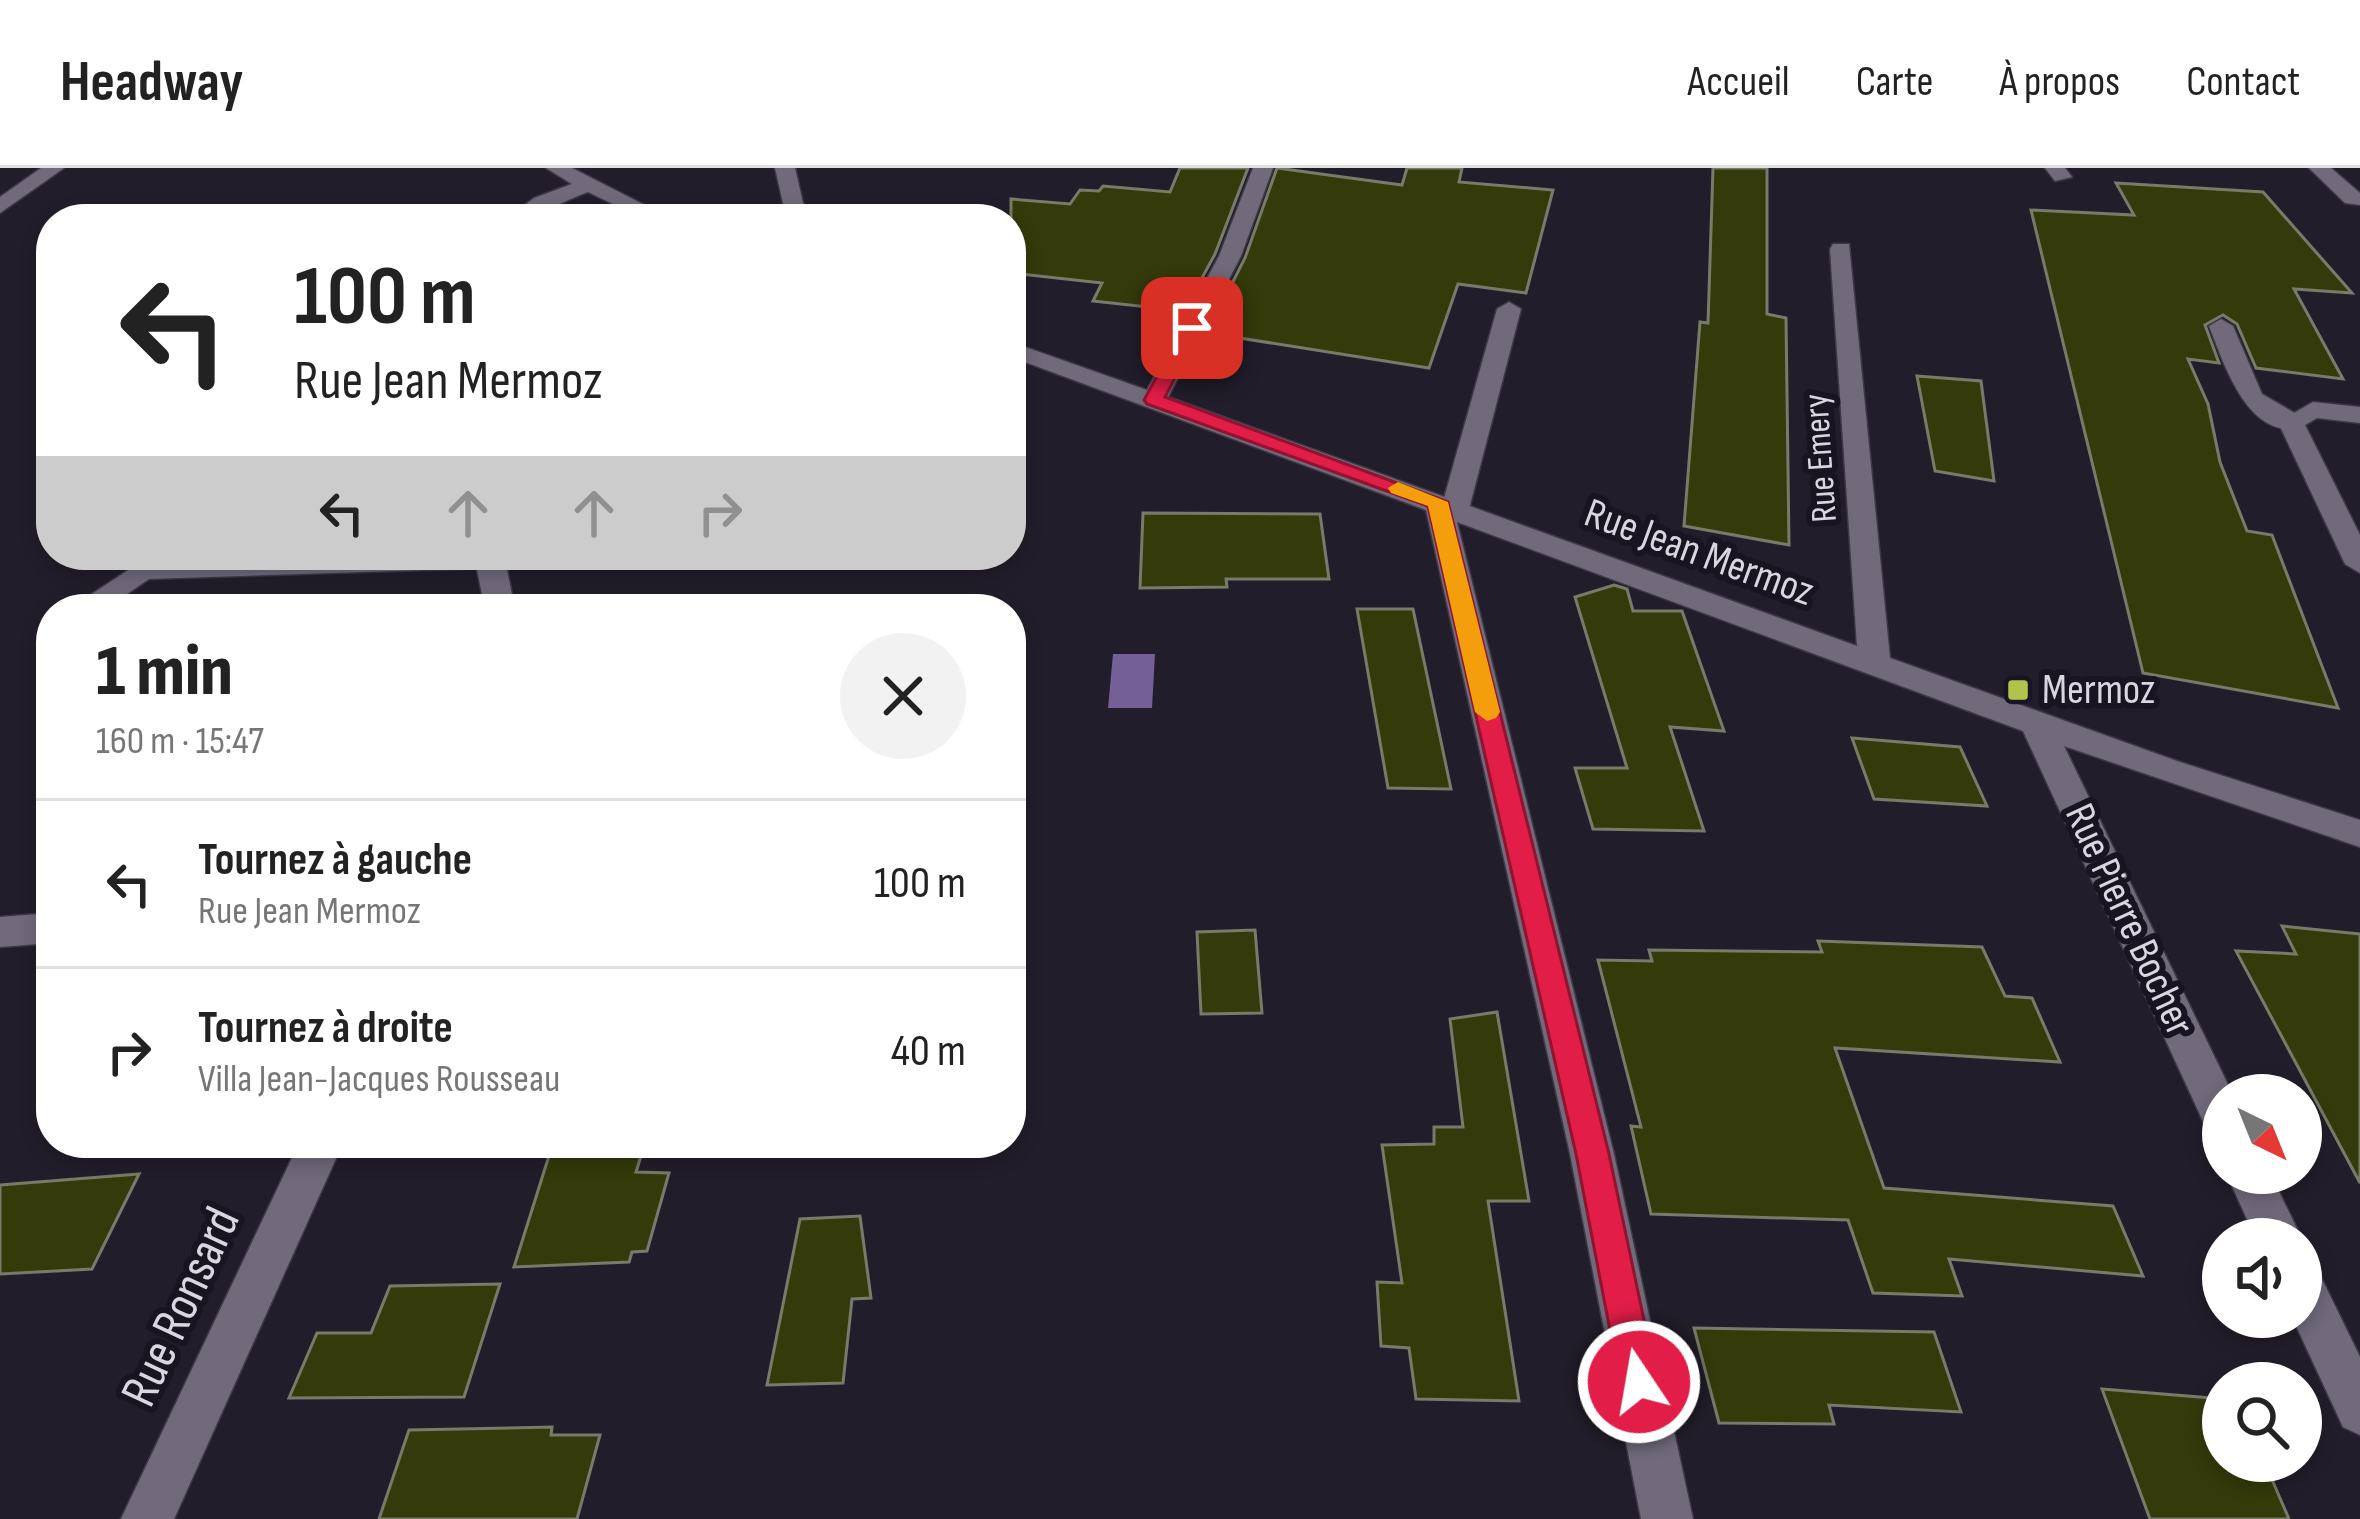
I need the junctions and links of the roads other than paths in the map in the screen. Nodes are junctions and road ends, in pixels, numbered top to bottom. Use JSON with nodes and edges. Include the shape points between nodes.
{"nodes":[{"id":1,"x":54,"y":168,"type":"edge"},
{"id":2,"x":556,"y":168,"type":"edge"},
{"id":3,"x":785,"y":168,"type":"edge"},
{"id":4,"x":1263,"y":168,"type":"edge"},
{"id":5,"x":2320,"y":168,"type":"edge"},
{"id":6,"x":590,"y":184,"type":"junction"},
{"id":7,"x":2360,"y":199,"type":"edge"},
{"id":8,"x":539,"y":204,"type":"edge"},
{"id":9,"x":631,"y":204,"type":"edge"},
{"id":10,"x":790,"y":204,"type":"edge"},
{"id":11,"x":0,"y":207,"type":"edge"},
{"id":12,"x":1841,"y":249,"type":"dead end"},
{"id":13,"x":1509,"y":309,"type":"dead end"},
{"id":14,"x":2221,"y":326,"type":"dead end"},
{"id":15,"x":1026,"y":354,"type":"edge"},
{"id":16,"x":1154,"y":400,"type":"junction"},
{"id":17,"x":2360,"y":415,"type":"edge"},
{"id":18,"x":2290,"y":422,"type":"junction"},
{"id":19,"x":1446,"y":506,"type":"junction"},
{"id":20,"x":2360,"y":564,"type":"edge"},
{"id":21,"x":142,"y":570,"type":"edge"},
{"id":22,"x":106,"y":594,"type":"edge"},
{"id":23,"x":1874,"y":661,"type":"junction"},
{"id":24,"x":2035,"y":721,"type":"junction"},
{"id":25,"x":2360,"y":834,"type":"edge"},
{"id":26,"x":36,"y":929,"type":"edge"},
{"id":27,"x":0,"y":932,"type":"edge"},
{"id":28,"x":2202,"y":1075,"type":"edge"},
{"id":29,"x":314,"y":1158,"type":"edge"},
{"id":30,"x":2322,"y":1330,"type":"edge"},
{"id":31,"x":2360,"y":1411,"type":"edge"},
{"id":32,"x":147,"y":1519,"type":"edge"},
{"id":33,"x":1667,"y":1519,"type":"edge"}],
"edges":[{"from":1,"to":11,"type":"street"},
{"from":2,"to":6,"type":"street"},
{"from":3,"to":10,"type":"street"},
{"from":4,"to":16,"type":"street","via":[[1231,256]]},
{"from":5,"to":7,"type":"street"},
{"from":6,"to":8,"type":"street"},
{"from":6,"to":9,"type":"street"},
{"from":12,"to":23,"type":"street","name":"Rue Emery"},
{"from":13,"to":19,"type":"street"},
{"from":14,"to":18,"type":"street","via":[[2251,398]]},
{"from":15,"to":16,"type":"street","name":"Rue Jean Mermoz"},
{"from":16,"to":19,"type":"street","name":"Rue Jean Mermoz"},
{"from":17,"to":18,"type":"street","via":[[2313,410]]},
{"from":18,"to":20,"type":"street"},
{"from":19,"to":23,"type":"street","name":"Rue Jean Mermoz"},
{"from":19,"to":33,"type":"street"},
{"from":21,"to":22,"type":"street"},
{"from":23,"to":24,"type":"street","name":"Rue Jean Mermoz"},
{"from":24,"to":25,"type":"street","name":"Rue Jean Mermoz"},
{"from":24,"to":28,"type":"street","name":"Rue Pierre Bocher"},
{"from":26,"to":27,"type":"street"},
{"from":29,"to":32,"type":"street","name":"Rue Ronsard"},
{"from":30,"to":31,"type":"street"}]}
